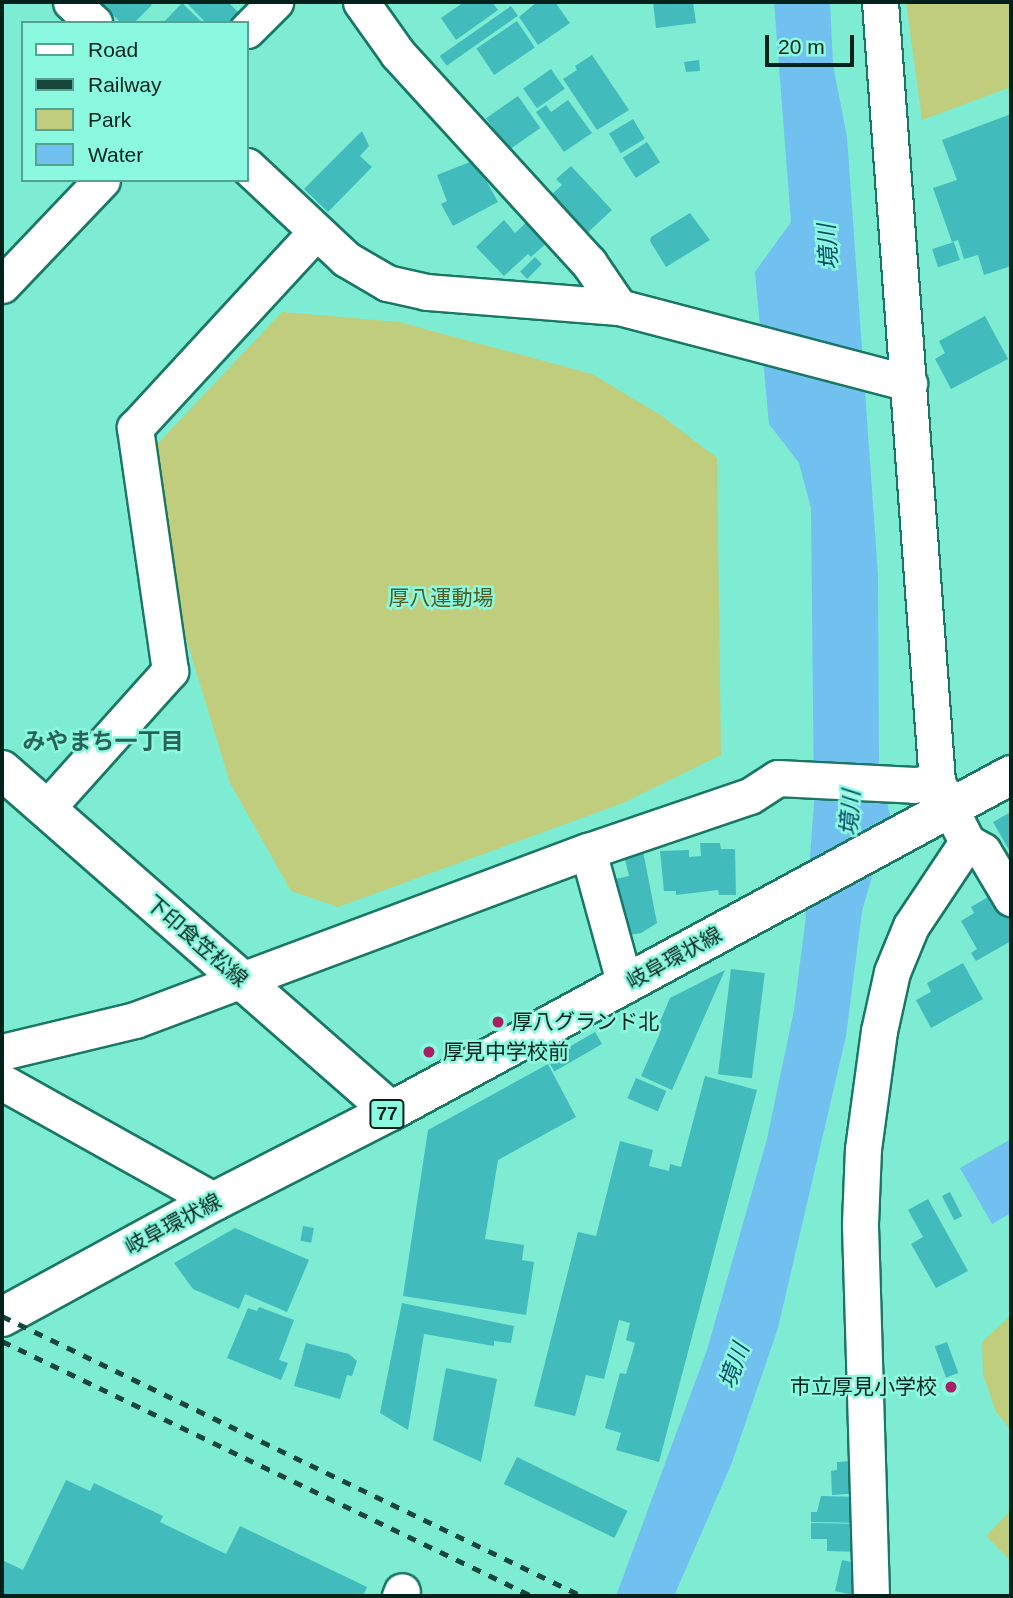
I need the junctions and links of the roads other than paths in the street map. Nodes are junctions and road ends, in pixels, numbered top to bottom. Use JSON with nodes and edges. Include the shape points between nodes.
{"nodes":[{"id":1,"x":71,"y":2,"type":"edge"},
{"id":2,"x":275,"y":2,"type":"edge"},
{"id":3,"x":361,"y":2,"type":"edge"},
{"id":4,"x":880,"y":2,"type":"edge"},
{"id":5,"x":92,"y":21,"type":"edge"},
{"id":6,"x":248,"y":29,"type":"edge"},
{"id":7,"x":248,"y":167,"type":"edge"},
{"id":8,"x":100,"y":182,"type":"edge"},
{"id":9,"x":316,"y":232,"type":"junction"},
{"id":10,"x":2,"y":285,"type":"edge"},
{"id":11,"x":618,"y":307,"type":"junction"},
{"id":12,"x":896,"y":380,"type":"junction"},
{"id":13,"x":2,"y":770,"type":"edge"},
{"id":14,"x":1011,"y":775,"type":"edge"},
{"id":15,"x":933,"y":799,"type":"junction"},
{"id":16,"x":47,"y":809,"type":"junction"},
{"id":17,"x":967,"y":842,"type":"junction"},
{"id":18,"x":588,"y":851,"type":"junction"},
{"id":19,"x":1011,"y":898,"type":"edge"},
{"id":20,"x":241,"y":979,"type":"junction"},
{"id":21,"x":625,"y":985,"type":"junction"},
{"id":22,"x":2,"y":1052,"type":"edge"},
{"id":23,"x":2,"y":1082,"type":"edge"},
{"id":24,"x":391,"y":1111,"type":"junction"},
{"id":25,"x":215,"y":1201,"type":"junction"},
{"id":26,"x":2,"y":1317,"type":"edge"},
{"id":27,"x":871,"y":1596,"type":"edge"}],
"edges":[{"from":1,"to":5,"type":"street"},
{"from":2,"to":6,"type":"street"},
{"from":3,"to":11,"type":"street","via":[[398,54],[589,263]]},
{"from":4,"to":12,"type":"street"},
{"from":7,"to":9,"type":"street"},
{"from":8,"to":10,"type":"street"},
{"from":9,"to":11,"type":"street","via":[[346,259],[387,283],[427,292]]},
{"from":9,"to":16,"type":"street","via":[[135,428],[170,671]]},
{"from":11,"to":12,"type":"street"},
{"from":12,"to":15,"type":"street"},
{"from":13,"to":16,"type":"main road","name":"下印食笠松線"},
{"from":14,"to":15,"type":"main road","name":"岐阜環状線","number":"77"},
{"from":15,"to":17,"type":"street"},
{"from":15,"to":18,"type":"street","via":[[778,778],[750,796]]},
{"from":15,"to":21,"type":"main road","name":"岐阜環状線","number":"77","via":[[769,906]]},
{"from":16,"to":20,"type":"main road","name":"下印食笠松線"},
{"from":17,"to":19,"type":"street","via":[[983,850]]},
{"from":17,"to":27,"type":"street","via":[[911,926],[892,972],[865,1136],[860,1223]]},
{"from":18,"to":20,"type":"street"},
{"from":18,"to":21,"type":"street"},
{"from":20,"to":22,"type":"street","via":[[135,1020]]},
{"from":20,"to":24,"type":"main road","name":"下印食笠松線"},
{"from":21,"to":24,"type":"main road","name":"岐阜環状線","number":"77"},
{"from":23,"to":25,"type":"street"},
{"from":24,"to":25,"type":"main road","name":"岐阜環状線","number":"77"},
{"from":25,"to":26,"type":"main road","name":"岐阜環状線","number":"77"}]}
